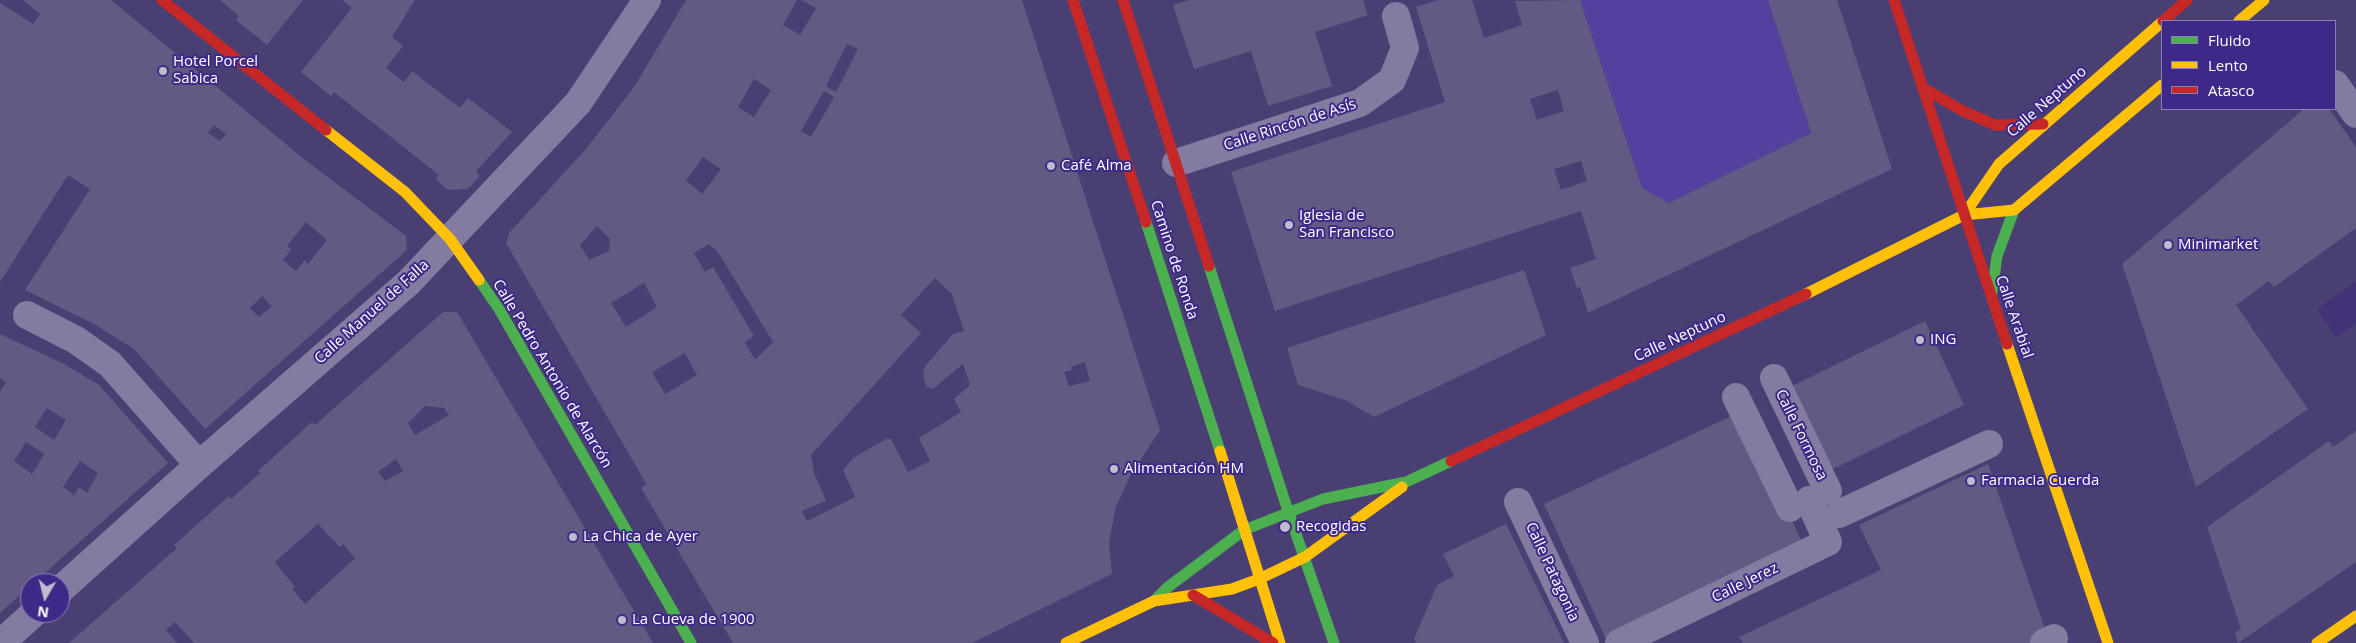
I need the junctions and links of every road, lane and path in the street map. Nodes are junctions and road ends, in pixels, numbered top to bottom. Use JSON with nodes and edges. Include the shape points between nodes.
{"nodes":[{"id":1,"x":162,"y":0,"type":"edge"},
{"id":2,"x":647,"y":0,"type":"edge"},
{"id":3,"x":1073,"y":0,"type":"edge"},
{"id":4,"x":1123,"y":0,"type":"edge"},
{"id":5,"x":1894,"y":0,"type":"edge"},
{"id":6,"x":2187,"y":0,"type":"edge"},
{"id":7,"x":2264,"y":0,"type":"edge"},
{"id":8,"x":1396,"y":16,"type":"dead end"},
{"id":9,"x":2163,"y":20,"type":"edge"},
{"id":10,"x":2240,"y":20,"type":"edge"},
{"id":11,"x":2161,"y":22,"type":"edge"},
{"id":12,"x":2336,"y":85,"type":"edge"},
{"id":13,"x":2161,"y":87,"type":"edge"},
{"id":14,"x":1923,"y":88,"type":"junction"},
{"id":15,"x":2356,"y":114,"type":"edge"},
{"id":16,"x":2043,"y":124,"type":"junction"},
{"id":17,"x":1176,"y":163,"type":"junction"},
{"id":18,"x":2014,"y":210,"type":"junction"},
{"id":19,"x":1964,"y":215,"type":"junction"},
{"id":20,"x":450,"y":239,"type":"junction"},
{"id":21,"x":1992,"y":299,"type":"junction"},
{"id":22,"x":27,"y":315,"type":"dead end"},
{"id":23,"x":1774,"y":378,"type":"dead end"},
{"id":24,"x":1736,"y":397,"type":"dead end"},
{"id":25,"x":1989,"y":444,"type":"dead end"},
{"id":26,"x":199,"y":465,"type":"junction"},
{"id":27,"x":1406,"y":482,"type":"junction"},
{"id":28,"x":1518,"y":502,"type":"dead end"},
{"id":29,"x":1817,"y":503,"type":"junction"},
{"id":30,"x":1288,"y":511,"type":"junction"},
{"id":31,"x":1244,"y":530,"type":"junction"},
{"id":32,"x":1305,"y":557,"type":"junction"},
{"id":33,"x":1259,"y":579,"type":"junction"},
{"id":34,"x":70,"y":581,"type":"edge"},
{"id":35,"x":1193,"y":595,"type":"junction"},
{"id":36,"x":1154,"y":601,"type":"junction"},
{"id":37,"x":2356,"y":616,"type":"edge"},
{"id":38,"x":23,"y":623,"type":"edge"},
{"id":39,"x":1,"y":643,"type":"edge"},
{"id":40,"x":691,"y":643,"type":"edge"},
{"id":41,"x":1066,"y":643,"type":"edge"},
{"id":42,"x":1273,"y":643,"type":"edge"},
{"id":43,"x":1280,"y":643,"type":"edge"},
{"id":44,"x":1334,"y":643,"type":"edge"},
{"id":45,"x":1585,"y":643,"type":"edge"},
{"id":46,"x":1619,"y":643,"type":"edge"},
{"id":47,"x":2108,"y":643,"type":"edge"},
{"id":48,"x":2317,"y":643,"type":"edge"}],
"edges":[{"from":1,"to":20,"type":"main road","name":"Calle Pedro Antonio de Alarcón","via":[[405,192]]},
{"from":2,"to":20,"type":"street","name":"Calle Manuel de Falla","via":[[578,103]]},
{"from":3,"to":31,"type":"main road","name":"Camino de Ronda"},
{"from":4,"to":17,"type":"main road"},
{"from":5,"to":14,"type":"main road","name":"Calle Arabial"},
{"from":6,"to":9,"type":"main road","name":"Calle Neptuno"},
{"from":7,"to":10,"type":"main road"},
{"from":8,"to":17,"type":"street","name":"Calle Rincón de Asís","via":[[1406,48],[1392,80],[1360,103]]},
{"from":11,"to":16,"type":"main road","name":"Calle Neptuno"},
{"from":12,"to":15,"type":"street"},
{"from":13,"to":18,"type":"main road"},
{"from":14,"to":16,"type":"main road","via":[[1995,125]]},
{"from":14,"to":19,"type":"main road","name":"Calle Arabial"},
{"from":16,"to":19,"type":"main road","name":"Calle Neptuno","via":[[1999,164]]},
{"from":17,"to":30,"type":"main road"},
{"from":18,"to":19,"type":"main road","name":"Calle Neptuno"},
{"from":18,"to":21,"type":"main road","via":[[1997,256]]},
{"from":19,"to":21,"type":"main road","name":"Calle Arabial"},
{"from":19,"to":27,"type":"main road","name":"Calle Neptuno","via":[[1871,263]]},
{"from":20,"to":26,"type":"street","name":"Calle Manuel de Falla","via":[[408,283]]},
{"from":20,"to":40,"type":"main road","name":"Calle Pedro Antonio de Alarcón","via":[[499,309]]},
{"from":21,"to":47,"type":"main road","name":"Calle Arabial"},
{"from":22,"to":26,"type":"street","via":[[76,340],[110,364]]},
{"from":23,"to":29,"type":"street","name":"Calle Formosa"},
{"from":24,"to":29,"type":"street"},
{"from":25,"to":29,"type":"street"},
{"from":26,"to":34,"type":"street","name":"Calle Manuel de Falla"},
{"from":27,"to":30,"type":"main road","name":"Calle Neptuno","via":[[1324,499]]},
{"from":27,"to":32,"type":"main road","name":"Calle Neptuno"},
{"from":28,"to":45,"type":"street","name":"Calle Patagonia"},
{"from":29,"to":46,"type":"street","name":"Calle Jerez","via":[[1828,542]]},
{"from":30,"to":31,"type":"main road"},
{"from":30,"to":32,"type":"main road"},
{"from":31,"to":33,"type":"main road","name":"Camino de Ronda"},
{"from":31,"to":36,"type":"main road"},
{"from":32,"to":33,"type":"main road"},
{"from":32,"to":44,"type":"main road"},
{"from":33,"to":35,"type":"main road"},
{"from":33,"to":43,"type":"main road","name":"Camino de Ronda"},
{"from":35,"to":36,"type":"main road"},
{"from":35,"to":42,"type":"main road"},
{"from":36,"to":41,"type":"main road"},
{"from":37,"to":48,"type":"main road"},
{"from":38,"to":39,"type":"street"}]}
